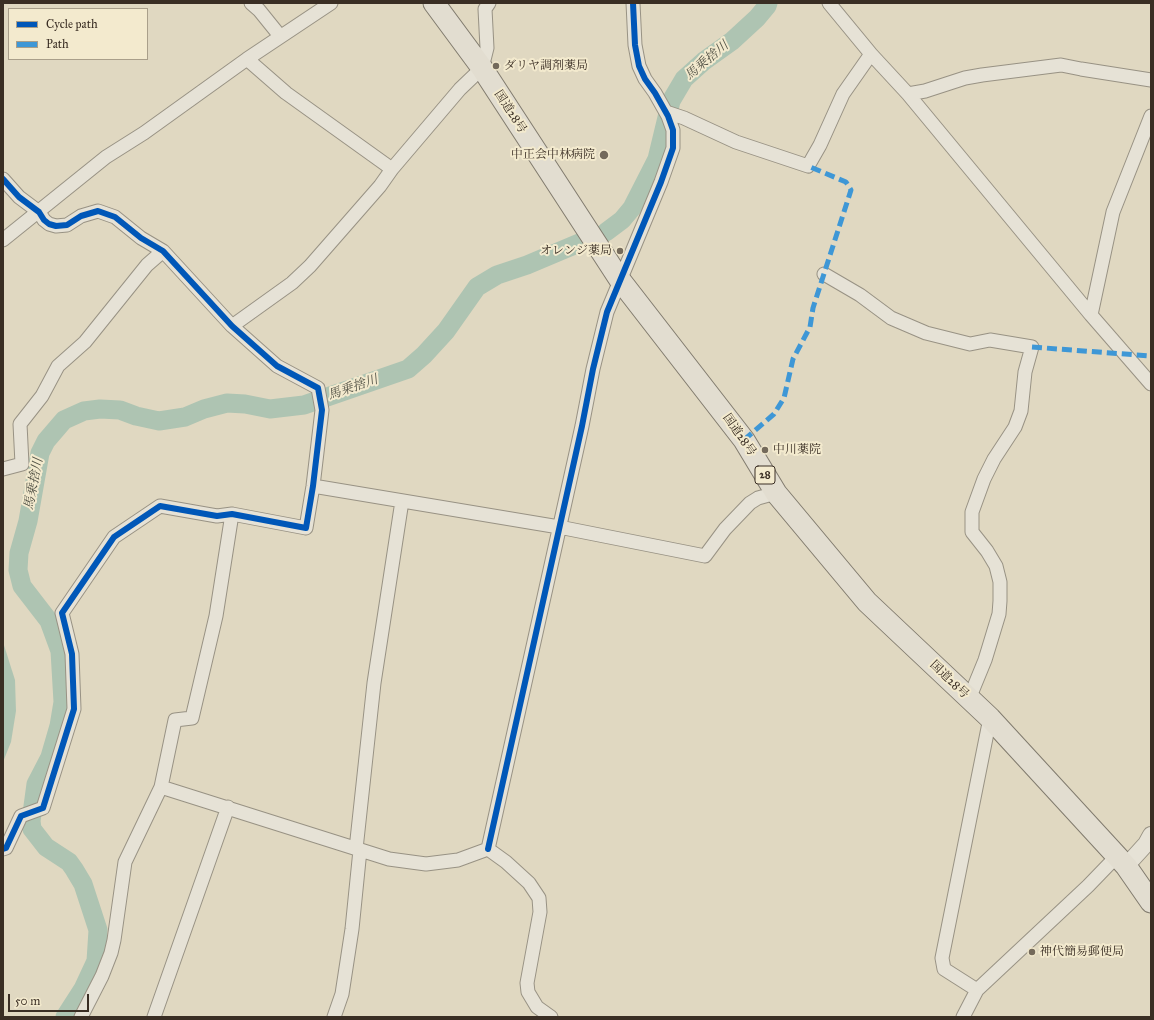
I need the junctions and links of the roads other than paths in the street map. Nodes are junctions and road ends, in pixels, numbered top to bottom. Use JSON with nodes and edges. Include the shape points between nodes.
{"nodes":[{"id":1,"x":251,"y":3,"type":"edge"},
{"id":2,"x":331,"y":3,"type":"edge"},
{"id":3,"x":434,"y":3,"type":"edge"},
{"id":4,"x":489,"y":3,"type":"edge"},
{"id":5,"x":633,"y":3,"type":"edge"},
{"id":6,"x":829,"y":3,"type":"edge"},
{"id":7,"x":280,"y":36,"type":"junction"},
{"id":8,"x":871,"y":54,"type":"junction"},
{"id":9,"x":247,"y":59,"type":"junction"},
{"id":10,"x":482,"y":68,"type":"junction"},
{"id":11,"x":1151,"y":80,"type":"edge"},
{"id":12,"x":908,"y":94,"type":"junction"},
{"id":13,"x":666,"y":112,"type":"junction"},
{"id":14,"x":1151,"y":116,"type":"edge"},
{"id":15,"x":392,"y":169,"type":"junction"},
{"id":16,"x":3,"y":179,"type":"edge"},
{"id":17,"x":39,"y":212,"type":"junction"},
{"id":18,"x":3,"y":240,"type":"edge"},
{"id":19,"x":163,"y":251,"type":"junction"},
{"id":20,"x":824,"y":274,"type":"dead end"},
{"id":21,"x":620,"y":280,"type":"junction"},
{"id":22,"x":1091,"y":315,"type":"junction"},
{"id":23,"x":232,"y":326,"type":"junction"},
{"id":24,"x":1151,"y":384,"type":"edge"},
{"id":25,"x":3,"y":468,"type":"edge"},
{"id":26,"x":313,"y":486,"type":"junction"},
{"id":27,"x":776,"y":493,"type":"junction"},
{"id":28,"x":402,"y":501,"type":"junction"},
{"id":29,"x":232,"y":514,"type":"junction"},
{"id":30,"x":559,"y":527,"type":"junction"},
{"id":31,"x":969,"y":699,"type":"junction"},
{"id":32,"x":990,"y":718,"type":"junction"},
{"id":33,"x":161,"y":787,"type":"junction"},
{"id":34,"x":228,"y":807,"type":"junction"},
{"id":35,"x":1151,"y":835,"type":"edge"},
{"id":36,"x":3,"y":849,"type":"edge"},
{"id":37,"x":488,"y":849,"type":"junction"},
{"id":38,"x":358,"y":850,"type":"junction"},
{"id":39,"x":1121,"y":862,"type":"junction"},
{"id":40,"x":1151,"y":902,"type":"edge"},
{"id":41,"x":977,"y":990,"type":"junction"},
{"id":42,"x":81,"y":1017,"type":"edge"},
{"id":43,"x":154,"y":1017,"type":"edge"},
{"id":44,"x":334,"y":1017,"type":"edge"},
{"id":45,"x":551,"y":1017,"type":"edge"},
{"id":46,"x":964,"y":1017,"type":"edge"}],
"edges":[{"from":1,"to":7,"type":"street"},
{"from":2,"to":7,"type":"street"},
{"from":3,"to":10,"type":"highway","name":"国道28号","number":"28"},
{"from":4,"to":10,"type":"street","via":[[486,9],[487,48]]},
{"from":5,"to":13,"type":"street","via":[[639,66]]},
{"from":6,"to":8,"type":"street"},
{"from":7,"to":9,"type":"street"},
{"from":8,"to":12,"type":"street"},
{"from":8,"to":13,"type":"street","via":[[843,94],[808,166],[736,142]]},
{"from":9,"to":15,"type":"street","via":[[286,93]]},
{"from":9,"to":17,"type":"street","via":[[106,157]]},
{"from":10,"to":15,"type":"street","via":[[460,89]]},
{"from":10,"to":21,"type":"highway","name":"国道28号","number":"28"},
{"from":11,"to":12,"type":"street","via":[[1061,65],[965,78]]},
{"from":12,"to":22,"type":"street"},
{"from":13,"to":21,"type":"street","via":[[673,130],[673,148]]},
{"from":14,"to":22,"type":"street","via":[[1113,212]]},
{"from":15,"to":23,"type":"street","via":[[310,266],[292,283]]},
{"from":16,"to":17,"type":"street"},
{"from":17,"to":18,"type":"street"},
{"from":17,"to":19,"type":"street","via":[[44,220],[56,226],[66,225],[98,210],[115,217],[141,238]]},
{"from":19,"to":23,"type":"street"},
{"from":19,"to":25,"type":"street","via":[[147,265],[85,342],[58,366],[42,396],[20,424],[22,464]]},
{"from":20,"to":31,"type":"street","via":[[860,295],[891,318],[926,333],[970,344],[990,340],[1032,347],[1025,372],[1021,411],[1015,427],[990,466],[972,512],[972,532],[996,566],[1000,582],[1000,601],[999,614],[985,660]]},
{"from":21,"to":27,"type":"highway","name":"国道28号","number":"28","via":[[744,440]]},
{"from":21,"to":30,"type":"street","via":[[607,312]]},
{"from":22,"to":24,"type":"street"},
{"from":23,"to":26,"type":"street","via":[[277,366],[318,388],[322,410]]},
{"from":26,"to":28,"type":"street"},
{"from":26,"to":29,"type":"street","via":[[306,528]]},
{"from":27,"to":30,"type":"street","via":[[750,502],[725,528],[706,556]]},
{"from":27,"to":31,"type":"highway","name":"国道28号","number":"28","via":[[867,602]]},
{"from":28,"to":30,"type":"street"},
{"from":28,"to":38,"type":"street","via":[[374,683]]},
{"from":29,"to":33,"type":"street","via":[[216,616],[192,718],[175,720]]},
{"from":29,"to":36,"type":"street","via":[[217,516],[160,506],[114,537],[62,613],[72,654],[74,709],[43,808],[21,816],[6,848]]},
{"from":30,"to":37,"type":"street"},
{"from":31,"to":32,"type":"highway","name":"国道28号","number":"28"},
{"from":32,"to":39,"type":"highway","name":"国道28号","number":"28"},
{"from":32,"to":41,"type":"street","via":[[942,958],[944,969]]},
{"from":33,"to":34,"type":"street"},
{"from":33,"to":42,"type":"street","via":[[125,862],[111,953]]},
{"from":34,"to":38,"type":"street"},
{"from":34,"to":43,"type":"street"},
{"from":35,"to":39,"type":"street","via":[[1146,844]]},
{"from":37,"to":38,"type":"street","via":[[458,860],[426,864],[389,859]]},
{"from":37,"to":45,"type":"street","via":[[529,883],[539,898],[540,912],[527,983],[528,992],[537,1007]]},
{"from":38,"to":44,"type":"street","via":[[352,929],[342,994]]},
{"from":39,"to":40,"type":"highway","name":"国道28号","number":"28"},
{"from":39,"to":41,"type":"street","via":[[1088,886]]},
{"from":41,"to":46,"type":"street"}]}
